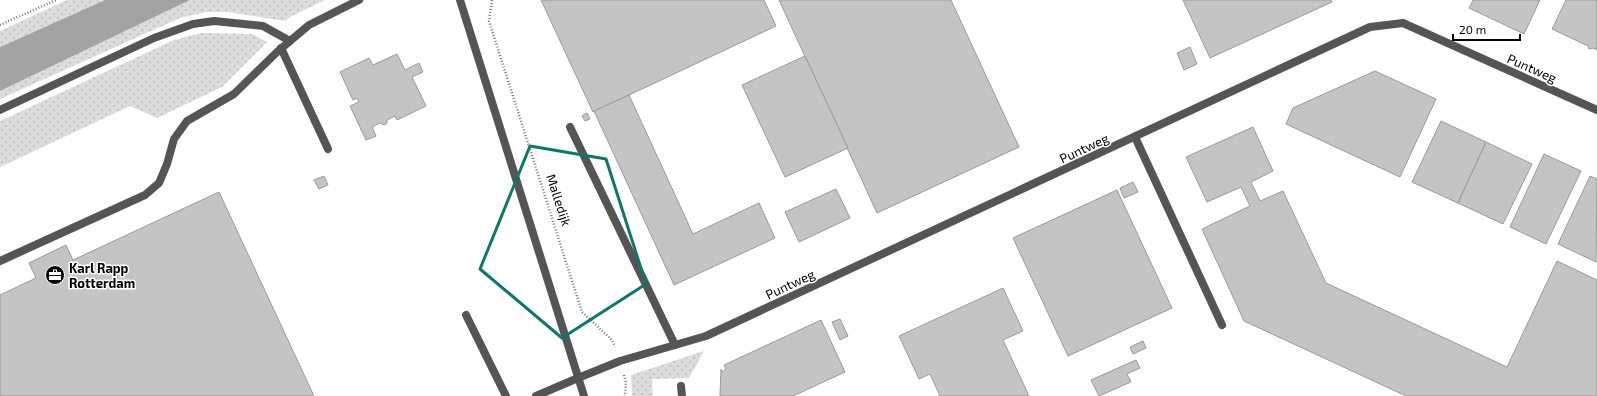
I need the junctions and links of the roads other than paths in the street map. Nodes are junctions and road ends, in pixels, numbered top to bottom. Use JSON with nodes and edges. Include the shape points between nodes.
{"nodes":[{"id":1,"x":359,"y":0,"type":"edge"},
{"id":2,"x":460,"y":0,"type":"edge"},
{"id":3,"x":290,"y":41,"type":"junction"},
{"id":4,"x":281,"y":48,"type":"junction"},
{"id":5,"x":0,"y":110,"type":"edge"},
{"id":6,"x":1597,"y":110,"type":"edge"},
{"id":7,"x":570,"y":127,"type":"dead end"},
{"id":8,"x":1135,"y":137,"type":"junction"},
{"id":9,"x":328,"y":149,"type":"dead end"},
{"id":10,"x":0,"y":261,"type":"edge"},
{"id":11,"x":466,"y":315,"type":"dead end"},
{"id":12,"x":1222,"y":325,"type":"dead end"},
{"id":13,"x":676,"y":345,"type":"junction"},
{"id":14,"x":578,"y":378,"type":"junction"},
{"id":15,"x":681,"y":386,"type":"dead end"},
{"id":16,"x":506,"y":396,"type":"edge"},
{"id":17,"x":536,"y":396,"type":"edge"},
{"id":18,"x":584,"y":396,"type":"edge"},
{"id":19,"x":682,"y":396,"type":"edge"}],
"edges":[{"from":1,"to":3,"type":"street","via":[[309,25]]},
{"from":2,"to":14,"type":"street"},
{"from":3,"to":4,"type":"street"},
{"from":3,"to":5,"type":"street","via":[[263,26],[214,21],[193,24],[154,38]]},
{"from":4,"to":9,"type":"street"},
{"from":4,"to":10,"type":"street","via":[[234,94],[187,121],[174,139],[159,183],[145,195]]},
{"from":6,"to":8,"type":"street","name":"Puntweg","via":[[1403,23],[1370,27]]},
{"from":7,"to":13,"type":"street"},
{"from":8,"to":12,"type":"street"},
{"from":8,"to":13,"type":"street","name":"Puntweg","via":[[706,336]]},
{"from":11,"to":16,"type":"street"},
{"from":13,"to":14,"type":"street","name":"Puntweg","via":[[620,361]]},
{"from":14,"to":17,"type":"street"},
{"from":14,"to":18,"type":"street"},
{"from":15,"to":19,"type":"street"}]}
